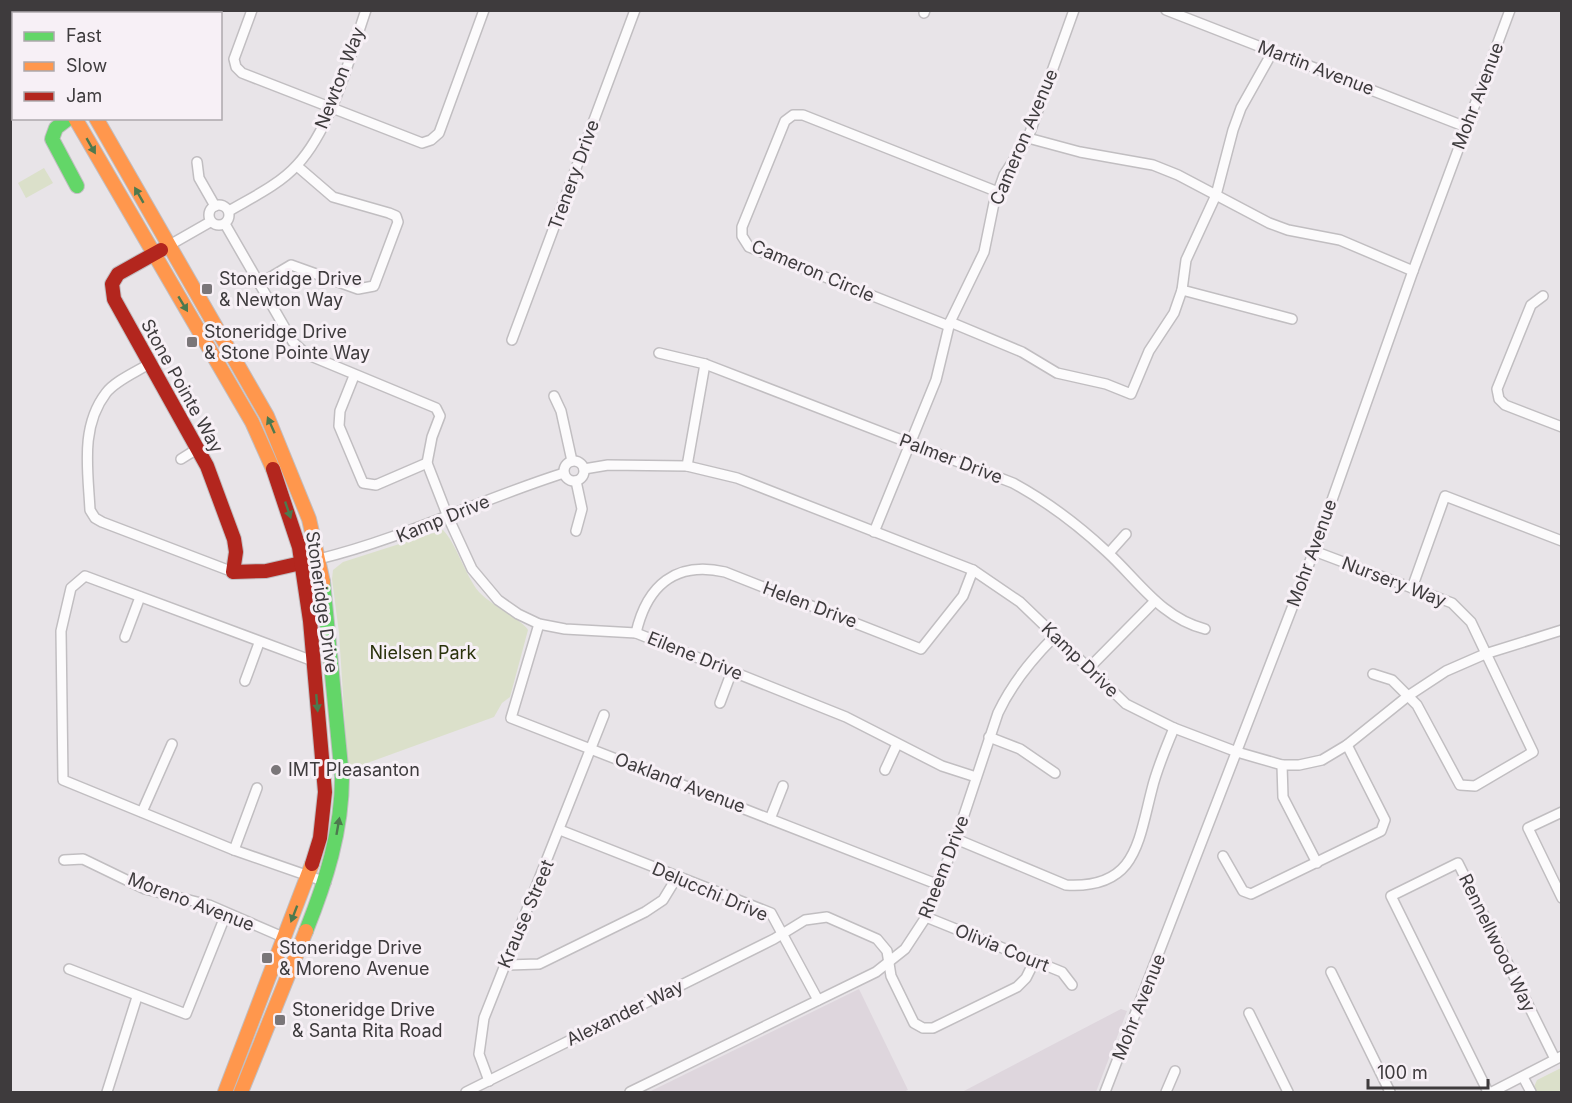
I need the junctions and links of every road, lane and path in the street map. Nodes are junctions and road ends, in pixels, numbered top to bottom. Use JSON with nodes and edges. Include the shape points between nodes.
{"nodes":[{"id":1,"x":252,"y":10,"type":"edge"},
{"id":2,"x":366,"y":10,"type":"edge"},
{"id":3,"x":484,"y":10,"type":"edge"},
{"id":4,"x":635,"y":10,"type":"edge"},
{"id":5,"x":1074,"y":10,"type":"edge"},
{"id":6,"x":1166,"y":10,"type":"edge"},
{"id":7,"x":1510,"y":10,"type":"edge"},
{"id":8,"x":1273,"y":51,"type":"junction"},
{"id":9,"x":330,"y":108,"type":"junction"},
{"id":10,"x":66,"y":120,"type":"edge"},
{"id":11,"x":76,"y":120,"type":"edge"},
{"id":12,"x":97,"y":120,"type":"edge"},
{"id":13,"x":1466,"y":127,"type":"junction"},
{"id":14,"x":1028,"y":138,"type":"junction"},
{"id":15,"x":197,"y":162,"type":"dead end"},
{"id":16,"x":297,"y":166,"type":"junction"},
{"id":17,"x":77,"y":186,"type":"dead end"},
{"id":18,"x":998,"y":192,"type":"junction"},
{"id":19,"x":1216,"y":195,"type":"junction"},
{"id":20,"x":215,"y":206,"type":"junction"},
{"id":21,"x":229,"y":211,"type":"junction"},
{"id":22,"x":210,"y":222,"type":"junction"},
{"id":23,"x":225,"y":224,"type":"junction"},
{"id":24,"x":168,"y":246,"type":"junction"},
{"id":25,"x":153,"y":254,"type":"junction"},
{"id":26,"x":1413,"y":271,"type":"junction"},
{"id":27,"x":260,"y":284,"type":"junction"},
{"id":28,"x":1182,"y":290,"type":"junction"},
{"id":29,"x":1543,"y":296,"type":"dead end"},
{"id":30,"x":1292,"y":319,"type":"dead end"},
{"id":31,"x":949,"y":324,"type":"junction"},
{"id":32,"x":512,"y":340,"type":"dead end"},
{"id":33,"x":659,"y":353,"type":"dead end"},
{"id":34,"x":705,"y":363,"type":"junction"},
{"id":35,"x":149,"y":364,"type":"junction"},
{"id":36,"x":354,"y":376,"type":"junction"},
{"id":37,"x":554,"y":396,"type":"dead end"},
{"id":38,"x":1562,"y":427,"type":"edge"},
{"id":39,"x":910,"y":443,"type":"junction"},
{"id":40,"x":197,"y":449,"type":"junction"},
{"id":41,"x":181,"y":459,"type":"dead end"},
{"id":42,"x":572,"y":461,"type":"junction"},
{"id":43,"x":428,"y":463,"type":"junction"},
{"id":44,"x":687,"y":466,"type":"junction"},
{"id":45,"x":584,"y":469,"type":"junction"},
{"id":46,"x":564,"y":473,"type":"junction"},
{"id":47,"x":576,"y":481,"type":"junction"},
{"id":48,"x":448,"y":517,"type":"junction"},
{"id":49,"x":576,"y":531,"type":"dead end"},
{"id":50,"x":874,"y":532,"type":"junction"},
{"id":51,"x":1126,"y":534,"type":"dead end"},
{"id":52,"x":1562,"y":541,"type":"edge"},
{"id":53,"x":1314,"y":551,"type":"junction"},
{"id":54,"x":1109,"y":553,"type":"junction"},
{"id":55,"x":320,"y":559,"type":"junction"},
{"id":56,"x":302,"y":563,"type":"junction"},
{"id":57,"x":973,"y":570,"type":"junction"},
{"id":58,"x":233,"y":572,"type":"junction"},
{"id":59,"x":1412,"y":588,"type":"junction"},
{"id":60,"x":140,"y":597,"type":"junction"},
{"id":61,"x":1155,"y":601,"type":"junction"},
{"id":62,"x":539,"y":624,"type":"junction"},
{"id":63,"x":1205,"y":629,"type":"dead end"},
{"id":64,"x":1561,"y":631,"type":"edge"},
{"id":65,"x":636,"y":633,"type":"junction"},
{"id":66,"x":125,"y":637,"type":"dead end"},
{"id":67,"x":1054,"y":637,"type":"junction"},
{"id":68,"x":259,"y":643,"type":"junction"},
{"id":69,"x":1485,"y":654,"type":"junction"},
{"id":70,"x":313,"y":661,"type":"junction"},
{"id":71,"x":1088,"y":669,"type":"junction"},
{"id":72,"x":732,"y":672,"type":"junction"},
{"id":73,"x":1372,"y":674,"type":"dead end"},
{"id":74,"x":245,"y":681,"type":"dead end"},
{"id":75,"x":1408,"y":696,"type":"junction"},
{"id":76,"x":720,"y":703,"type":"dead end"},
{"id":77,"x":604,"y":715,"type":"dead end"},
{"id":78,"x":1174,"y":728,"type":"junction"},
{"id":79,"x":989,"y":737,"type":"junction"},
{"id":80,"x":172,"y":744,"type":"dead end"},
{"id":81,"x":897,"y":744,"type":"junction"},
{"id":82,"x":1347,"y":746,"type":"junction"},
{"id":83,"x":590,"y":748,"type":"junction"},
{"id":84,"x":1237,"y":752,"type":"junction"},
{"id":85,"x":1282,"y":765,"type":"junction"},
{"id":86,"x":885,"y":770,"type":"dead end"},
{"id":87,"x":1054,"y":774,"type":"dead end"},
{"id":88,"x":975,"y":777,"type":"junction"},
{"id":89,"x":783,"y":786,"type":"dead end"},
{"id":90,"x":257,"y":788,"type":"dead end"},
{"id":91,"x":142,"y":812,"type":"junction"},
{"id":92,"x":1562,"y":812,"type":"edge"},
{"id":93,"x":770,"y":819,"type":"junction"},
{"id":94,"x":560,"y":830,"type":"junction"},
{"id":95,"x":956,"y":839,"type":"junction"},
{"id":96,"x":234,"y":850,"type":"junction"},
{"id":97,"x":1223,"y":856,"type":"dead end"},
{"id":98,"x":63,"y":861,"type":"dead end"},
{"id":99,"x":1317,"y":863,"type":"junction"},
{"id":100,"x":308,"y":876,"type":"junction"},
{"id":101,"x":677,"y":877,"type":"junction"},
{"id":102,"x":326,"y":882,"type":"junction"},
{"id":103,"x":939,"y":885,"type":"junction"},
{"id":104,"x":1562,"y":898,"type":"edge"},
{"id":105,"x":226,"y":914,"type":"junction"},
{"id":106,"x":926,"y":917,"type":"junction"},
{"id":107,"x":784,"y":933,"type":"junction"},
{"id":108,"x":285,"y":938,"type":"junction"},
{"id":109,"x":1035,"y":960,"type":"junction"},
{"id":110,"x":890,"y":964,"type":"junction"},
{"id":111,"x":504,"y":965,"type":"junction"},
{"id":112,"x":69,"y":969,"type":"dead end"},
{"id":113,"x":1331,"y":972,"type":"dead end"},
{"id":114,"x":1072,"y":985,"type":"dead end"},
{"id":115,"x":137,"y":997,"type":"junction"},
{"id":116,"x":818,"y":1000,"type":"junction"},
{"id":117,"x":1249,"y":1013,"type":"dead end"},
{"id":118,"x":1558,"y":1058,"type":"edge"},
{"id":119,"x":1175,"y":1071,"type":"dead end"},
{"id":120,"x":1523,"y":1077,"type":"junction"},
{"id":121,"x":489,"y":1081,"type":"junction"},
{"id":122,"x":107,"y":1092,"type":"edge"},
{"id":123,"x":225,"y":1092,"type":"edge"},
{"id":124,"x":241,"y":1092,"type":"edge"},
{"id":125,"x":465,"y":1092,"type":"edge"},
{"id":126,"x":630,"y":1092,"type":"edge"},
{"id":127,"x":1106,"y":1092,"type":"edge"},
{"id":128,"x":1167,"y":1092,"type":"edge"},
{"id":129,"x":1288,"y":1092,"type":"edge"},
{"id":130,"x":1390,"y":1092,"type":"edge"},
{"id":131,"x":1490,"y":1092,"type":"edge"},
{"id":132,"x":1531,"y":1092,"type":"edge"}],
"edges":[{"from":1,"to":9,"type":"street","via":[[234,59],[236,67],[242,74]]},
{"from":2,"to":9,"type":"street","name":"Newton Way"},
{"from":3,"to":9,"type":"street","via":[[439,133],[431,141],[422,143]]},
{"from":4,"to":32,"type":"street","name":"Trenery Drive"},
{"from":5,"to":14,"type":"street","name":"Cameron Avenue"},
{"from":6,"to":8,"type":"street","name":"Martin Avenue"},
{"from":7,"to":13,"type":"street","name":"Mohr Avenue"},
{"from":8,"to":13,"type":"street","name":"Martin Avenue"},
{"from":8,"to":19,"type":"street","via":[[1241,108]]},
{"from":9,"to":16,"type":"street","name":"Newton Way"},
{"from":10,"to":17,"type":"main road","via":[[56,128],[52,139]]},
{"from":11,"to":25,"type":"main road","name":"Stoneridge Drive","one_way":true},
{"from":24,"to":12,"type":"main road","name":"Stoneridge Drive","one_way":true},
{"from":13,"to":26,"type":"street","name":"Mohr Avenue"},
{"from":14,"to":18,"type":"street","name":"Cameron Avenue","via":[[1004,175]]},
{"from":14,"to":19,"type":"street","via":[[1153,165]]},
{"from":15,"to":20,"type":"street","via":[[199,178]]},
{"from":16,"to":21,"type":"street","name":"Newton Way"},
{"from":16,"to":27,"type":"street","via":[[333,197],[389,213],[398,222],[374,286],[368,289],[291,265]]},
{"from":18,"to":31,"type":"street","name":"Cameron Avenue","via":[[984,252]]},
{"from":18,"to":31,"type":"street","name":"Cameron Circle","via":[[802,115],[793,115],[785,121],[742,227],[749,247]]},
{"from":19,"to":26,"type":"street","via":[[1269,223],[1340,240]]},
{"from":19,"to":28,"type":"street","via":[[1189,251]]},
{"from":20,"to":21,"type":"street"},
{"from":20,"to":22,"type":"street","via":[[209,213]]},
{"from":21,"to":23,"type":"street"},
{"from":22,"to":23,"type":"street","via":[[217,226]]},
{"from":22,"to":24,"type":"street"},
{"from":23,"to":27,"type":"street"},
{"from":24,"to":25,"type":"main road","name":"Stone Pointe Way"},
{"from":55,"to":24,"type":"main road","name":"Stoneridge Drive","one_way":true,"via":[[293,474],[267,416]]},
{"from":25,"to":35,"type":"main road","name":"Stone Pointe Way","via":[[118,274],[112,284],[114,299]]},
{"from":25,"to":56,"type":"main road","name":"Stoneridge Drive","one_way":true,"via":[[268,455]]},
{"from":26,"to":53,"type":"street","name":"Mohr Avenue"},
{"from":27,"to":36,"type":"street","via":[[293,342],[306,354]]},
{"from":28,"to":30,"type":"street"},
{"from":28,"to":31,"type":"street","via":[[1174,314],[1149,351],[1131,394],[1057,373],[1022,352]]},
{"from":29,"to":38,"type":"street","via":[[1531,305],[1497,389],[1505,405]]},
{"from":31,"to":39,"type":"street","name":"Cameron Avenue","via":[[936,380]]},
{"from":33,"to":34,"type":"street","name":"Palmer Drive"},
{"from":34,"to":39,"type":"street","name":"Palmer Drive"},
{"from":34,"to":44,"type":"street"},
{"from":35,"to":40,"type":"main road","name":"Stone Pointe Way"},
{"from":35,"to":58,"type":"street","via":[[107,392],[96,413],[87,441],[90,510],[102,522]]},
{"from":36,"to":43,"type":"street","via":[[436,408],[440,416]]},
{"from":36,"to":43,"type":"street","via":[[340,411],[339,426],[363,483],[376,485]]},
{"from":37,"to":42,"type":"street"},
{"from":39,"to":50,"type":"street","name":"Cameron Avenue"},
{"from":39,"to":54,"type":"street","name":"Palmer Drive","via":[[1013,483],[1050,504]]},
{"from":40,"to":41,"type":"street"},
{"from":40,"to":58,"type":"main road","name":"Stone Pointe Way","via":[[234,539]]},
{"from":42,"to":45,"type":"street"},
{"from":42,"to":46,"type":"street"},
{"from":43,"to":48,"type":"street","name":"Eilene Drive"},
{"from":44,"to":45,"type":"street","name":"Kamp Drive","via":[[608,465]]},
{"from":44,"to":50,"type":"street","name":"Kamp Drive","via":[[737,478]]},
{"from":45,"to":47,"type":"street","via":[[583,477]]},
{"from":46,"to":47,"type":"street","via":[[569,480]]},
{"from":46,"to":48,"type":"street","name":"Kamp Drive"},
{"from":47,"to":49,"type":"street","via":[[582,509]]},
{"from":48,"to":55,"type":"street","name":"Kamp Drive","via":[[368,548]]},
{"from":48,"to":62,"type":"street","name":"Eilene Drive","via":[[485,588],[518,614]]},
{"from":50,"to":57,"type":"street","name":"Kamp Drive"},
{"from":51,"to":54,"type":"street"},
{"from":52,"to":59,"type":"street","via":[[1445,496]]},
{"from":53,"to":59,"type":"street","name":"Nursery Way"},
{"from":53,"to":84,"type":"street","name":"Mohr Avenue"},
{"from":54,"to":61,"type":"street","name":"Palmer Drive"},
{"from":55,"to":56,"type":"main road"},
{"from":102,"to":55,"type":"main road","name":"Stoneridge Drive","one_way":true,"via":[[342,808],[342,777]]},
{"from":56,"to":58,"type":"main road","via":[[266,571]]},
{"from":56,"to":70,"type":"main road","name":"Stoneridge Drive"},
{"from":57,"to":65,"type":"street","name":"Helen Drive","via":[[963,596],[921,649],[706,568],[675,573],[660,585],[645,605]]},
{"from":57,"to":67,"type":"street","name":"Kamp Drive","via":[[1020,602]]},
{"from":59,"to":69,"type":"street","name":"Nursery Way","via":[[1452,603],[1471,622]]},
{"from":60,"to":66,"type":"street"},
{"from":60,"to":68,"type":"street"},
{"from":60,"to":91,"type":"street","via":[[85,576],[71,588],[61,631],[63,780]]},
{"from":61,"to":63,"type":"street","name":"Palmer Drive","via":[[1188,625]]},
{"from":61,"to":71,"type":"street"},
{"from":62,"to":65,"type":"street","name":"Eilene Drive"},
{"from":62,"to":83,"type":"street","name":"Oakland Avenue","via":[[512,718]]},
{"from":64,"to":69,"type":"street","name":"Kamp Drive"},
{"from":65,"to":72,"type":"street","name":"Eilene Drive"},
{"from":67,"to":71,"type":"street","name":"Kamp Drive"},
{"from":67,"to":79,"type":"street","name":"Rheem Drive","via":[[1009,690]]},
{"from":68,"to":70,"type":"street"},
{"from":68,"to":74,"type":"street"},
{"from":69,"to":75,"type":"street","name":"Kamp Drive","via":[[1446,671]]},
{"from":69,"to":75,"type":"street","name":"Nursery Way","via":[[1533,752],[1475,786],[1460,785],[1417,705]]},
{"from":70,"to":100,"type":"main road","name":"Stoneridge Drive","one_way":true,"via":[[325,792],[320,838]]},
{"from":71,"to":78,"type":"street","name":"Kamp Drive","via":[[1126,704]]},
{"from":72,"to":76,"type":"street"},
{"from":72,"to":81,"type":"street","name":"Eilene Drive","via":[[846,717]]},
{"from":73,"to":75,"type":"street","via":[[1392,680]]},
{"from":75,"to":82,"type":"street","name":"Kamp Drive"},
{"from":77,"to":83,"type":"street","name":"Krause Street"},
{"from":78,"to":84,"type":"street","name":"Kamp Drive"},
{"from":78,"to":95,"type":"street","via":[[1152,787],[1136,850],[1107,881],[1066,885]]},
{"from":79,"to":87,"type":"street","via":[[1020,749]]},
{"from":79,"to":88,"type":"street","name":"Rheem Drive"},
{"from":80,"to":91,"type":"street"},
{"from":81,"to":86,"type":"street"},
{"from":81,"to":88,"type":"street","name":"Eilene Drive"},
{"from":82,"to":85,"type":"street","name":"Kamp Drive","via":[[1322,760]]},
{"from":82,"to":99,"type":"street","via":[[1385,826]]},
{"from":83,"to":93,"type":"street","name":"Oakland Avenue"},
{"from":83,"to":94,"type":"street","name":"Krause Street"},
{"from":84,"to":85,"type":"street","name":"Kamp Drive"},
{"from":84,"to":127,"type":"street","name":"Mohr Avenue"},
{"from":85,"to":99,"type":"street","via":[[1283,797]]},
{"from":88,"to":95,"type":"street","name":"Rheem Drive"},
{"from":89,"to":93,"type":"street"},
{"from":90,"to":96,"type":"street"},
{"from":91,"to":96,"type":"street"},
{"from":92,"to":104,"type":"street","via":[[1528,828]]},
{"from":93,"to":103,"type":"street","name":"Oakland Avenue"},
{"from":94,"to":101,"type":"street","name":"Delucchi Drive"},
{"from":94,"to":111,"type":"street","name":"Krause Street"},
{"from":95,"to":103,"type":"street","name":"Rheem Drive"},
{"from":96,"to":100,"type":"street"},
{"from":97,"to":99,"type":"street","via":[[1243,891],[1251,894]]},
{"from":98,"to":105,"type":"street","name":"Moreno Avenue","via":[[83,859],[145,889],[208,905]]},
{"from":100,"to":102,"type":"street"},
{"from":100,"to":108,"type":"main road","name":"Stoneridge Drive","one_way":true},
{"from":101,"to":107,"type":"street","name":"Delucchi Drive","via":[[771,913]]},
{"from":101,"to":111,"type":"street","via":[[663,900],[645,912],[539,964]]},
{"from":102,"to":124,"type":"main road","name":"Stoneridge Drive"},
{"from":103,"to":106,"type":"street","name":"Rheem Drive"},
{"from":105,"to":108,"type":"street","name":"Moreno Avenue"},
{"from":105,"to":115,"type":"street","via":[[186,1014]]},
{"from":106,"to":109,"type":"street","name":"Olivia Court"},
{"from":106,"to":110,"type":"street","name":"Rheem Drive","via":[[917,934]]},
{"from":107,"to":110,"type":"street","name":"Alexander Way","via":[[805,920],[827,917],[877,939],[887,951]]},
{"from":107,"to":116,"type":"street","name":"Delucchi Drive"},
{"from":107,"to":121,"type":"street","name":"Alexander Way"},
{"from":108,"to":123,"type":"main road","name":"Stoneridge Drive"},
{"from":109,"to":110,"type":"street","name":"Alexander Way","via":[[1017,987],[933,1028],[914,1023],[891,976]]},
{"from":109,"to":114,"type":"street","name":"Olivia Court","via":[[1062,972]]},
{"from":110,"to":116,"type":"street","name":"Rheem Drive"},
{"from":111,"to":121,"type":"street","name":"Krause Street","via":[[480,1036],[479,1054]]},
{"from":112,"to":115,"type":"street"},
{"from":113,"to":130,"type":"street"},
{"from":115,"to":122,"type":"street"},
{"from":116,"to":126,"type":"street","name":"Rheem Drive"},
{"from":117,"to":129,"type":"street"},
{"from":118,"to":120,"type":"street"},
{"from":118,"to":131,"type":"street","name":"Rennellwood Way","via":[[1458,863],[1391,896]]},
{"from":119,"to":128,"type":"street"},
{"from":120,"to":131,"type":"street"},
{"from":120,"to":132,"type":"street"},
{"from":121,"to":125,"type":"street","name":"Alexander Way"}]}
